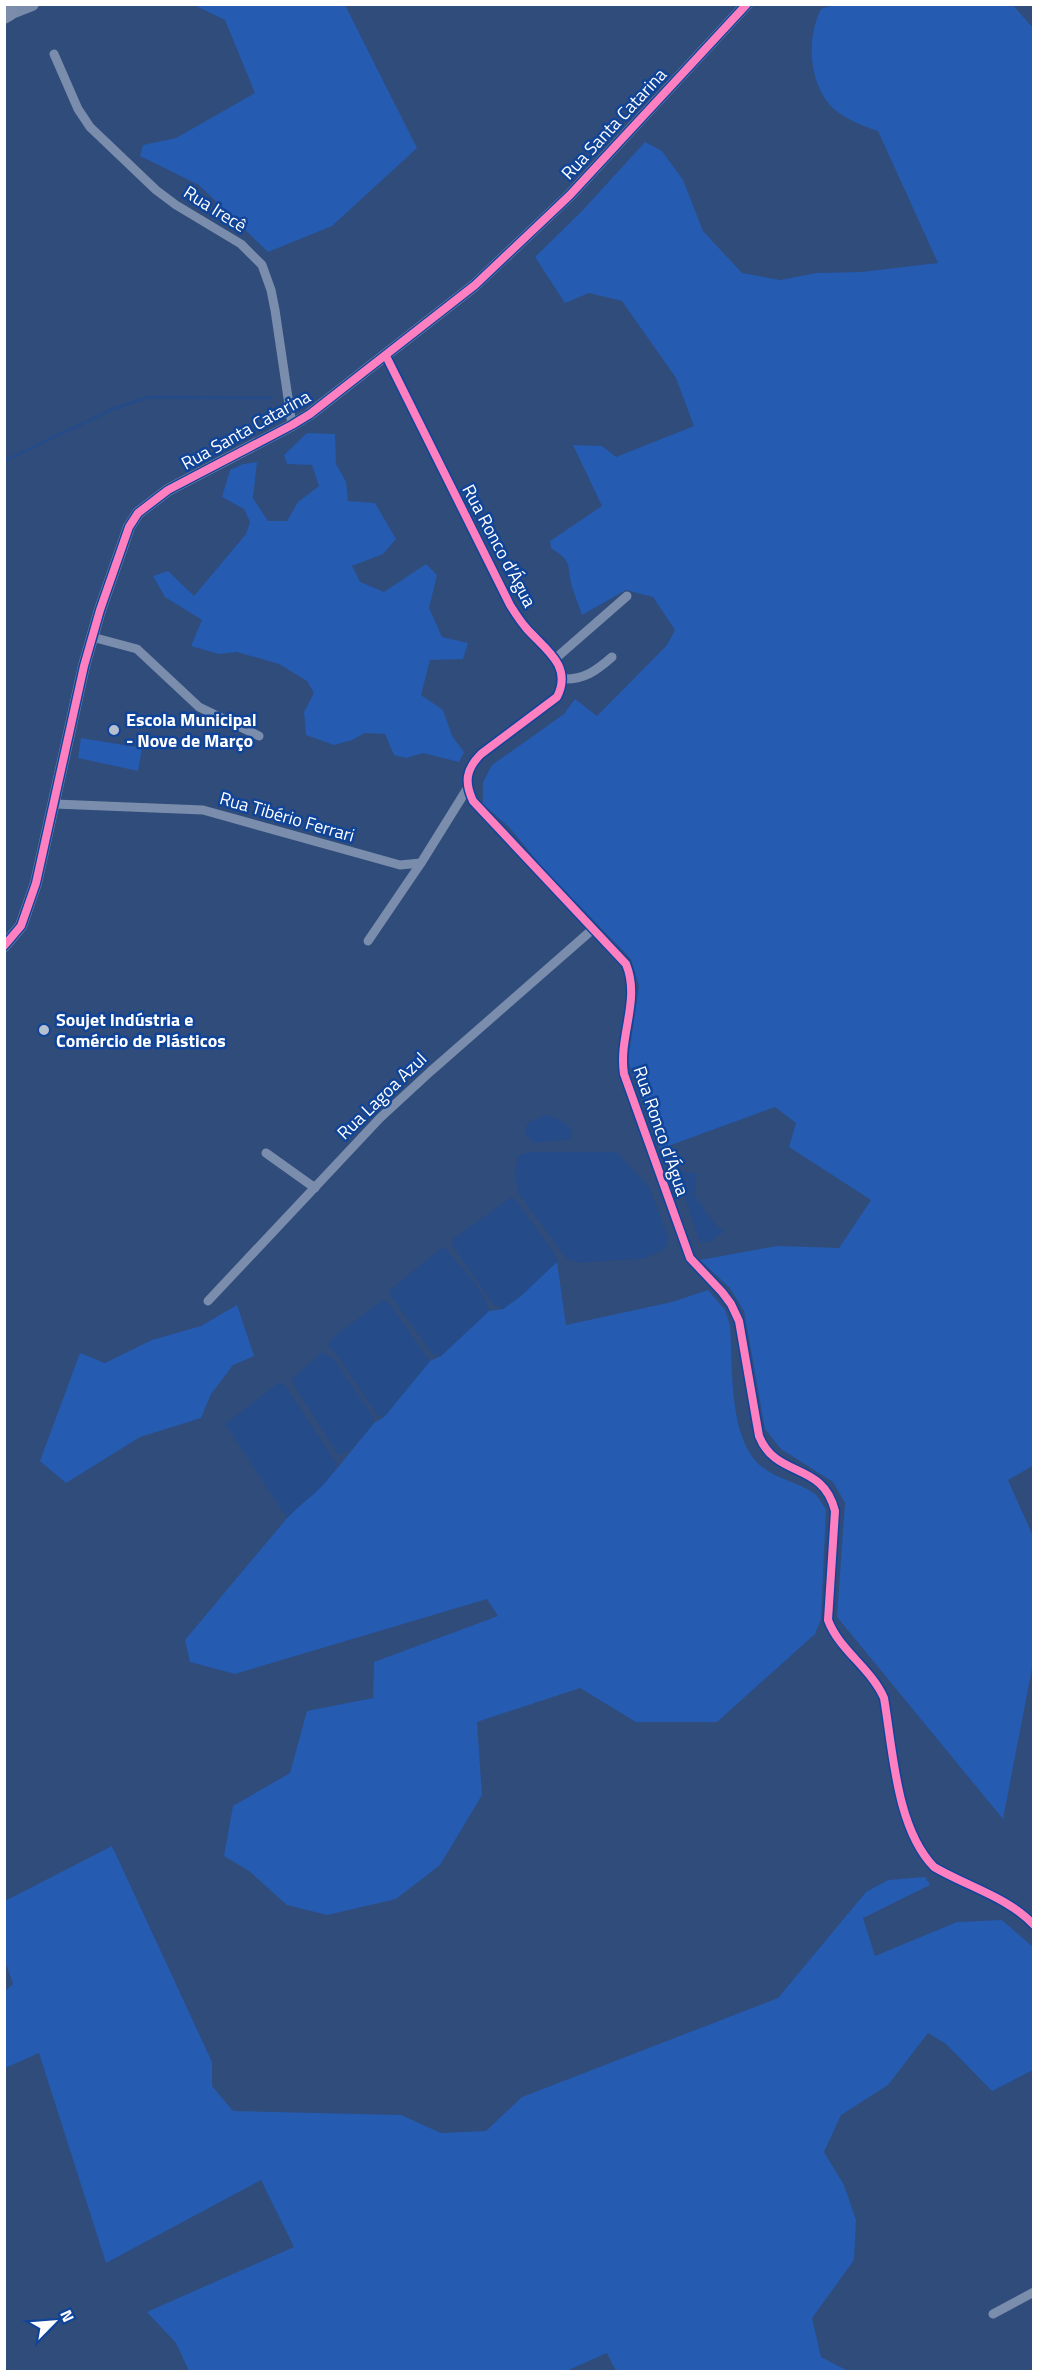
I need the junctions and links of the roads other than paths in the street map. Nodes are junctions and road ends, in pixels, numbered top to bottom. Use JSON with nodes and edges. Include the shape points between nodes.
{"nodes":[{"id":1,"x":32,"y":4,"type":"edge"},
{"id":2,"x":747,"y":4,"type":"edge"},
{"id":3,"x":6,"y":15,"type":"edge"},
{"id":4,"x":54,"y":54,"type":"dead end"},
{"id":5,"x":386,"y":356,"type":"junction"},
{"id":6,"x":292,"y":425,"type":"junction"},
{"id":7,"x":627,"y":596,"type":"dead end"},
{"id":8,"x":92,"y":637,"type":"junction"},
{"id":9,"x":612,"y":657,"type":"dead end"},
{"id":10,"x":556,"y":658,"type":"junction"},
{"id":11,"x":562,"y":679,"type":"junction"},
{"id":12,"x":258,"y":736,"type":"dead end"},
{"id":13,"x":467,"y":789,"type":"junction"},
{"id":14,"x":55,"y":804,"type":"junction"},
{"id":15,"x":421,"y":863,"type":"junction"},
{"id":16,"x":593,"y":929,"type":"junction"},
{"id":17,"x":368,"y":941,"type":"dead end"},
{"id":18,"x":4,"y":946,"type":"edge"},
{"id":19,"x":266,"y":1153,"type":"dead end"},
{"id":20,"x":315,"y":1188,"type":"junction"},
{"id":21,"x":208,"y":1301,"type":"dead end"},
{"id":22,"x":1032,"y":1920,"type":"edge"},
{"id":23,"x":1034,"y":2292,"type":"edge"},
{"id":24,"x":993,"y":2314,"type":"dead end"}],
"edges":[{"from":1,"to":3,"type":"main road"},
{"from":2,"to":5,"type":"street","name":"Rua Santa Catarina","via":[[570,195],[475,285]]},
{"from":4,"to":6,"type":"street","name":"Rua Irecê","via":[[90,127],[156,190],[241,244],[262,265],[275,310]]},
{"from":5,"to":6,"type":"street","name":"Rua Santa Catarina"},
{"from":5,"to":10,"type":"street","name":"Rua Ronco d’Água","via":[[510,605]]},
{"from":6,"to":8,"type":"street","name":"Rua Santa Catarina","via":[[168,490],[138,513],[119,553]]},
{"from":7,"to":10,"type":"street"},
{"from":8,"to":12,"type":"street","via":[[137,649],[199,707]]},
{"from":8,"to":14,"type":"street","name":"Rua Santa Catarina"},
{"from":9,"to":11,"type":"street","via":[[586,676]]},
{"from":10,"to":11,"type":"street","name":"Rua Ronco d’Água"},
{"from":11,"to":13,"type":"street","via":[[561,690],[550,705],[472,762]]},
{"from":13,"to":15,"type":"street"},
{"from":13,"to":16,"type":"street","name":"Rua Ronco d’Água","via":[[473,801]]},
{"from":14,"to":15,"type":"street","name":"Rua Tibério Ferrari","via":[[210,811],[400,865]]},
{"from":14,"to":18,"type":"street","name":"Rua Santa Catarina","via":[[28,908],[21,926]]},
{"from":15,"to":17,"type":"street"},
{"from":16,"to":20,"type":"street","name":"Rua Lagoa Azul","via":[[380,1118]]},
{"from":16,"to":22,"type":"street","name":"Rua Ronco d’Água","via":[[626,964],[631,975],[633,988],[621,1059],[624,1074],[690,1258],[722,1292],[739,1321],[763,1446],[775,1459],[821,1483],[833,1500],[828,1620],[832,1632],[879,1686],[884,1698],[909,1826],[934,1867]]},
{"from":19,"to":20,"type":"street"},
{"from":20,"to":21,"type":"street","name":"Rua Lagoa Azul"},
{"from":23,"to":24,"type":"street"}]}
